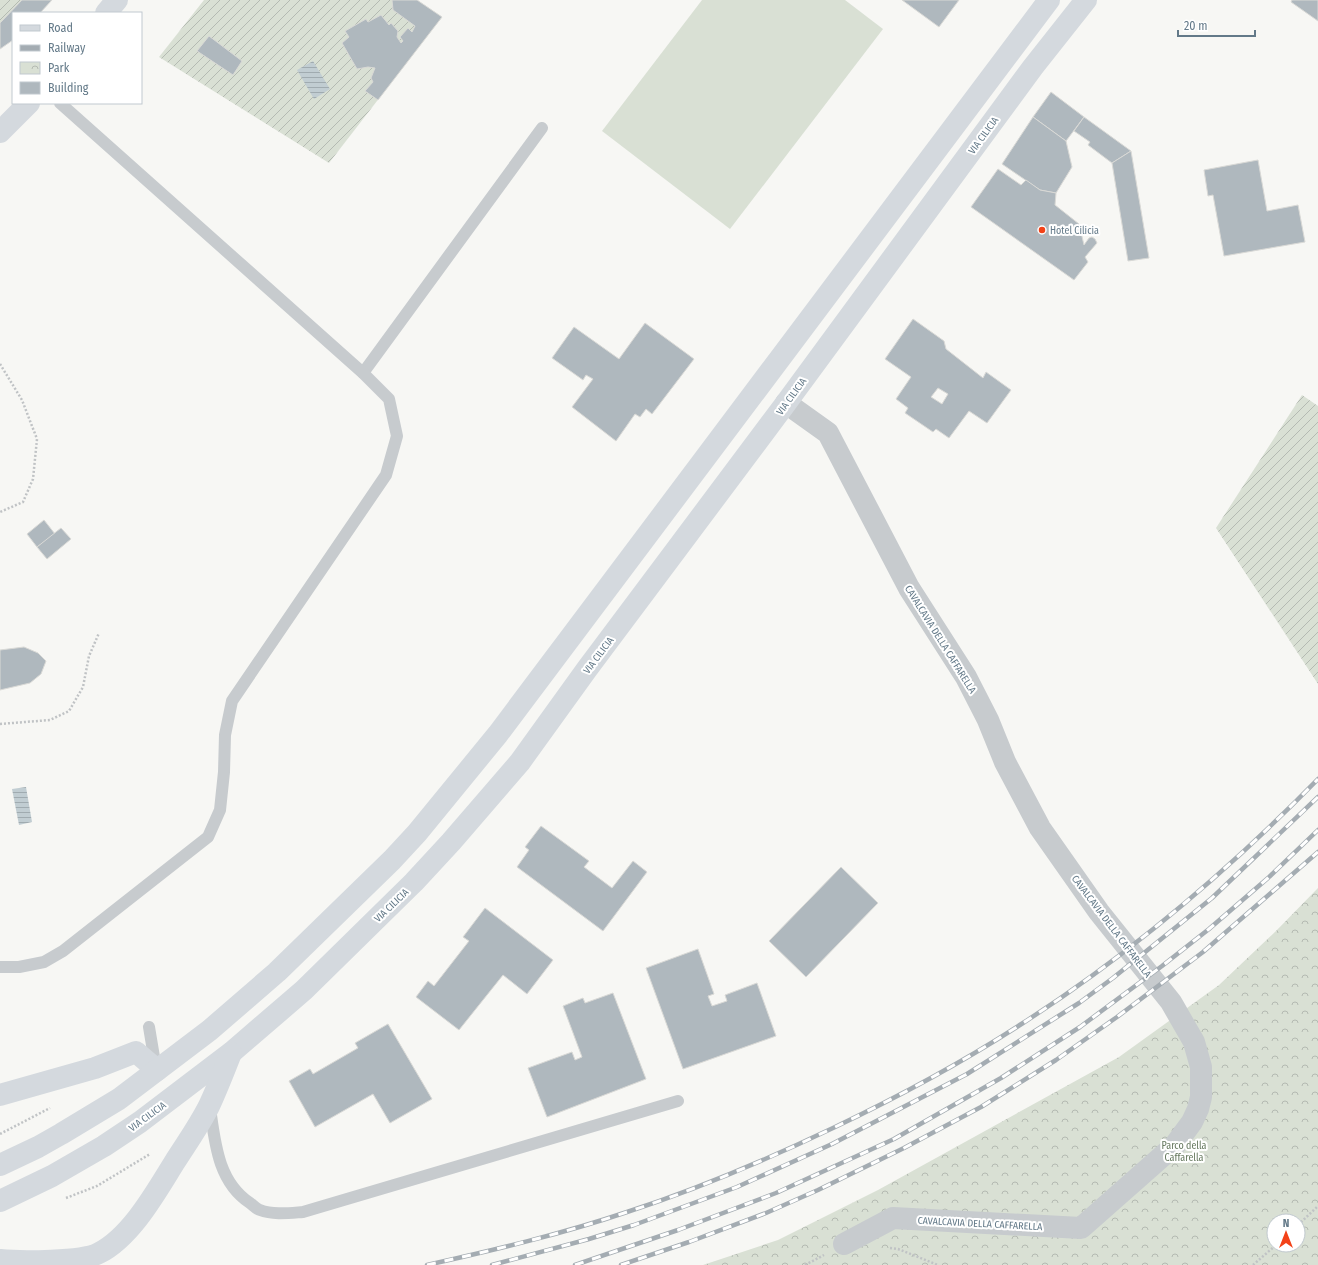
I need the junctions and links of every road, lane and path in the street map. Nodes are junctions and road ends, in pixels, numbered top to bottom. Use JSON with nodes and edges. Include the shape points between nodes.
{"nodes":[{"id":1,"x":118,"y":0,"type":"edge"},
{"id":2,"x":1086,"y":0,"type":"edge"},
{"id":3,"x":1046,"y":3,"type":"edge"},
{"id":4,"x":107,"y":12,"type":"edge"},
{"id":5,"x":28,"y":104,"type":"edge"},
{"id":6,"x":61,"y":104,"type":"edge"},
{"id":7,"x":542,"y":128,"type":"dead end"},
{"id":8,"x":0,"y":132,"type":"edge"},
{"id":9,"x":0,"y":364,"type":"edge"},
{"id":10,"x":363,"y":373,"type":"junction"},
{"id":11,"x":786,"y":403,"type":"junction"},
{"id":12,"x":0,"y":512,"type":"edge"},
{"id":13,"x":99,"y":633,"type":"dead end"},
{"id":14,"x":0,"y":724,"type":"edge"},
{"id":15,"x":0,"y":967,"type":"edge"},
{"id":16,"x":149,"y":1027,"type":"dead end"},
{"id":17,"x":232,"y":1052,"type":"junction"},
{"id":18,"x":157,"y":1070,"type":"junction"},
{"id":19,"x":0,"y":1095,"type":"edge"},
{"id":20,"x":678,"y":1100,"type":"dead end"},
{"id":21,"x":209,"y":1105,"type":"junction"},
{"id":22,"x":50,"y":1107,"type":"dead end"},
{"id":23,"x":0,"y":1134,"type":"edge"},
{"id":24,"x":0,"y":1165,"type":"edge"},
{"id":25,"x":0,"y":1201,"type":"edge"},
{"id":26,"x":1318,"y":1206,"type":"edge"},
{"id":27,"x":1306,"y":1217,"type":"edge"},
{"id":28,"x":844,"y":1244,"type":"dead end"},
{"id":29,"x":1267,"y":1253,"type":"edge"},
{"id":30,"x":0,"y":1260,"type":"edge"},
{"id":31,"x":1254,"y":1265,"type":"edge"}],
"edges":[{"from":1,"to":4,"type":"main road"},
{"from":2,"to":11,"type":"main road","name":"VIA CILICIA","via":[[1033,67]]},
{"from":3,"to":18,"type":"main road","via":[[498,734],[417,833],[277,972],[210,1030]]},
{"from":5,"to":8,"type":"main road"},
{"from":6,"to":10,"type":"lane"},
{"from":7,"to":10,"type":"lane"},
{"from":9,"to":12,"type":"path","via":[[22,400],[37,439],[33,479],[23,502]]},
{"from":10,"to":15,"type":"lane","via":[[389,399],[396,436],[386,475],[232,701],[225,736],[220,810],[208,837],[63,951],[44,962],[19,967]]},
{"from":11,"to":17,"type":"main road","name":"VIA CILICIA","via":[[516,767],[452,842],[304,990]]},
{"from":11,"to":28,"type":"street","name":"CAVALCAVIA DELLA CAFFARELLA","via":[[828,433],[909,588],[966,677],[1040,828],[1099,912],[1171,1002],[1194,1042],[1201,1067],[1201,1097],[1198,1109],[1175,1145],[1081,1228],[893,1218]]},
{"from":13,"to":14,"type":"path","via":[[89,656],[83,687],[69,711],[50,720]]},
{"from":16,"to":18,"type":"lane"},
{"from":17,"to":21,"type":"main road"},
{"from":17,"to":25,"type":"main road","name":"VIA CILICIA","via":[[140,1122],[98,1150]]},
{"from":18,"to":19,"type":"main road","via":[[136,1052],[95,1068]]},
{"from":18,"to":24,"type":"main road","via":[[119,1099],[38,1147]]},
{"from":20,"to":21,"type":"lane","via":[[303,1212],[281,1214],[260,1210],[241,1198],[227,1179],[217,1156]]},
{"from":21,"to":30,"type":"main road","via":[[150,1201],[116,1242],[98,1254],[82,1258]]},
{"from":22,"to":23,"type":"path"},
{"from":26,"to":27,"type":"path"},
{"from":29,"to":31,"type":"path"}]}
